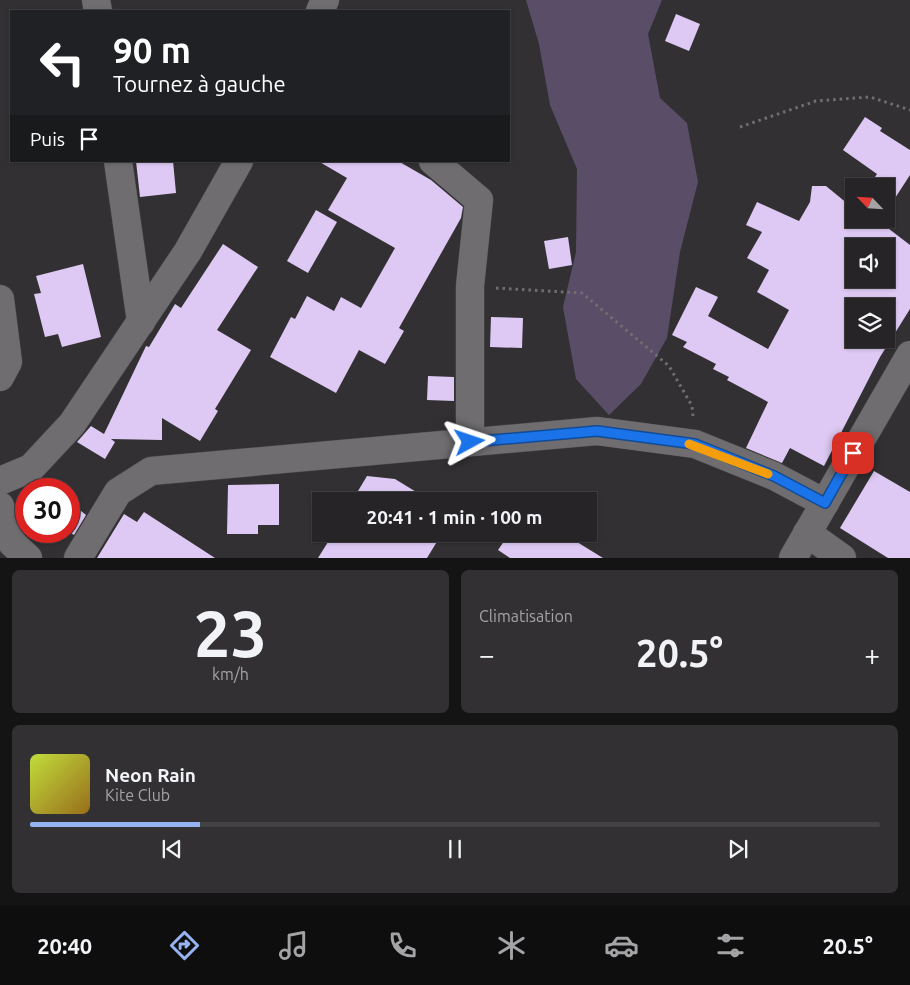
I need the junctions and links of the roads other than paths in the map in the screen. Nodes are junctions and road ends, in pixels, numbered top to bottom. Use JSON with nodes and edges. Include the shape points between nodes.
{"nodes":[{"id":1,"x":118,"y":162,"type":"edge"},
{"id":2,"x":238,"y":162,"type":"edge"},
{"id":3,"x":434,"y":162,"type":"edge"},
{"id":4,"x":0,"y":298,"type":"edge"},
{"id":5,"x":141,"y":322,"type":"junction"},
{"id":6,"x":910,"y":355,"type":"edge"},
{"id":7,"x":0,"y":376,"type":"edge"},
{"id":8,"x":470,"y":442,"type":"junction"},
{"id":9,"x":0,"y":481,"type":"edge"},
{"id":10,"x":825,"y":503,"type":"junction"},
{"id":11,"x":0,"y":506,"type":"edge"},
{"id":12,"x":807,"y":533,"type":"junction"},
{"id":13,"x":28,"y":558,"type":"edge"},
{"id":14,"x":78,"y":558,"type":"edge"},
{"id":15,"x":794,"y":558,"type":"edge"},
{"id":16,"x":842,"y":558,"type":"edge"}],
"edges":[{"from":1,"to":5,"type":"street"},
{"from":2,"to":5,"type":"street","via":[[188,251]]},
{"from":3,"to":8,"type":"street","via":[[479,200],[470,286]]},
{"from":4,"to":7,"type":"street","via":[[8,362]]},
{"from":5,"to":9,"type":"street","via":[[72,424],[31,468]]},
{"from":6,"to":10,"type":"street"},
{"from":8,"to":10,"type":"street","via":[[597,431],[695,444],[774,476]]},
{"from":8,"to":14,"type":"street","via":[[151,471],[118,492]]},
{"from":10,"to":12,"type":"street"},
{"from":11,"to":13,"type":"street","via":[[12,543]]},
{"from":12,"to":15,"type":"street"},
{"from":12,"to":16,"type":"street"}]}
